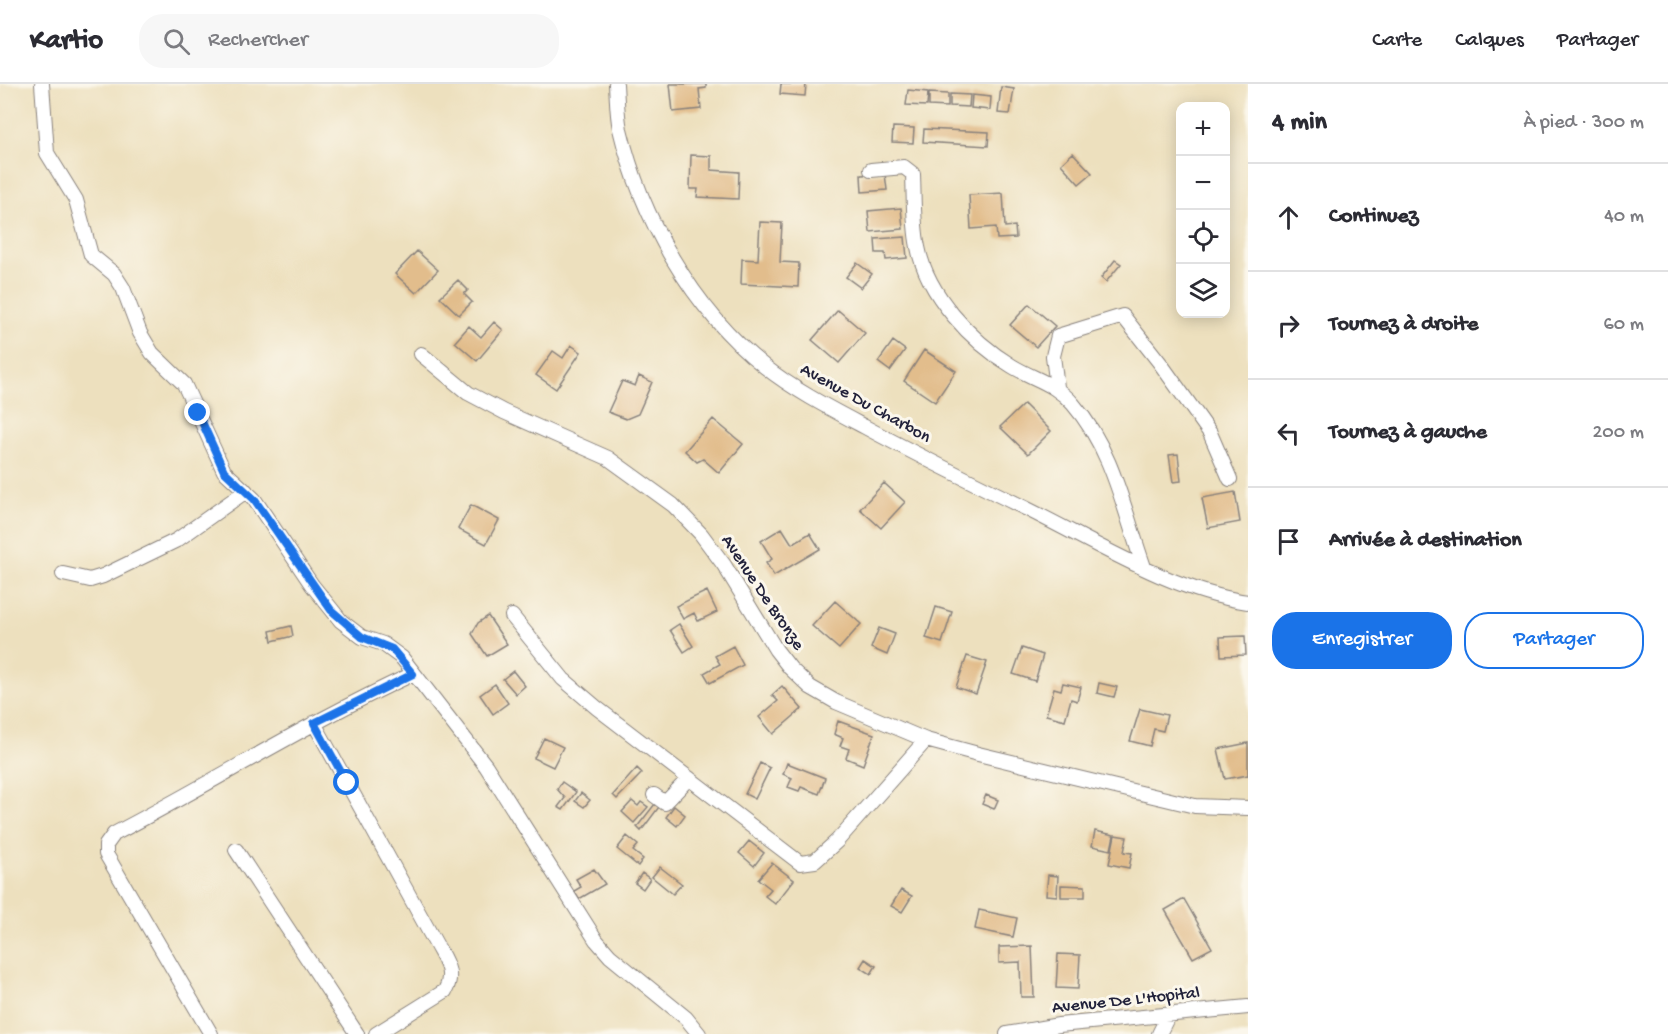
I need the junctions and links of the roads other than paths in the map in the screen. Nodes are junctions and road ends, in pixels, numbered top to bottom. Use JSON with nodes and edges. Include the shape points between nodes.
{"nodes":[{"id":1,"x":42,"y":84,"type":"edge"},
{"id":2,"x":616,"y":84,"type":"edge"},
{"id":3,"x":871,"y":170,"type":"dead end"},
{"id":4,"x":421,"y":354,"type":"dead end"},
{"id":5,"x":1057,"y":387,"type":"junction"},
{"id":6,"x":1230,"y":479,"type":"dead end"},
{"id":7,"x":246,"y":491,"type":"junction"},
{"id":8,"x":1144,"y":567,"type":"junction"},
{"id":9,"x":63,"y":574,"type":"dead end"},
{"id":10,"x":1248,"y":602,"type":"edge"},
{"id":11,"x":512,"y":616,"type":"dead end"},
{"id":12,"x":413,"y":674,"type":"junction"},
{"id":13,"x":314,"y":723,"type":"junction"},
{"id":14,"x":926,"y":740,"type":"junction"},
{"id":15,"x":689,"y":778,"type":"junction"},
{"id":16,"x":654,"y":795,"type":"dead end"},
{"id":17,"x":1248,"y":808,"type":"edge"},
{"id":18,"x":236,"y":850,"type":"dead end"},
{"id":19,"x":1248,"y":1007,"type":"edge"},
{"id":20,"x":1168,"y":1016,"type":"junction"},
{"id":21,"x":210,"y":1034,"type":"edge"},
{"id":22,"x":357,"y":1034,"type":"edge"},
{"id":23,"x":376,"y":1034,"type":"edge"},
{"id":24,"x":699,"y":1034,"type":"edge"},
{"id":25,"x":1007,"y":1034,"type":"edge"},
{"id":26,"x":1160,"y":1034,"type":"edge"}],
"edges":[{"from":1,"to":7,"type":"street","via":[[47,153],[76,200],[91,255],[114,274],[152,353],[184,384],[224,471]]},
{"from":2,"to":8,"type":"street","name":"Avenue Du Charbon","via":[[620,128],[635,178],[657,229],[676,265],[736,342],[764,367],[841,415]]},
{"from":3,"to":5,"type":"street","via":[[904,167],[913,174],[918,247],[933,289],[944,304],[995,354]]},
{"from":4,"to":14,"type":"street","name":"Avenue De Bronze","via":[[468,393],[608,458],[673,505],[724,564],[776,650],[810,687]]},
{"from":5,"to":6,"type":"street","via":[[1053,356],[1058,336],[1123,316],[1210,434]]},
{"from":5,"to":8,"type":"street","via":[[1093,431],[1110,464]]},
{"from":7,"to":9,"type":"street","via":[[177,540],[103,576],[90,580]]},
{"from":7,"to":12,"type":"street","via":[[331,610],[356,633],[392,649]]},
{"from":8,"to":10,"type":"street","name":"Avenue Du Charbon","via":[[1228,599]]},
{"from":11,"to":15,"type":"street","via":[[563,679]]},
{"from":12,"to":13,"type":"street"},
{"from":12,"to":24,"type":"street","via":[[493,776],[596,940],[686,1018]]},
{"from":13,"to":21,"type":"street","via":[[114,834],[105,845],[106,854]]},
{"from":13,"to":23,"type":"street","via":[[449,968],[451,980],[446,991]]},
{"from":14,"to":15,"type":"street","via":[[837,841],[809,863],[791,859]]},
{"from":14,"to":17,"type":"street","name":"Avenue De Bronze","via":[[1175,802]]},
{"from":15,"to":16,"type":"street","via":[[665,804]]},
{"from":18,"to":22,"type":"street"},
{"from":19,"to":20,"type":"street","name":"Avenue De L'Hopital"},
{"from":20,"to":25,"type":"street","name":"Avenue De L'Hopital","via":[[1059,1025]]},
{"from":20,"to":26,"type":"street"}]}
